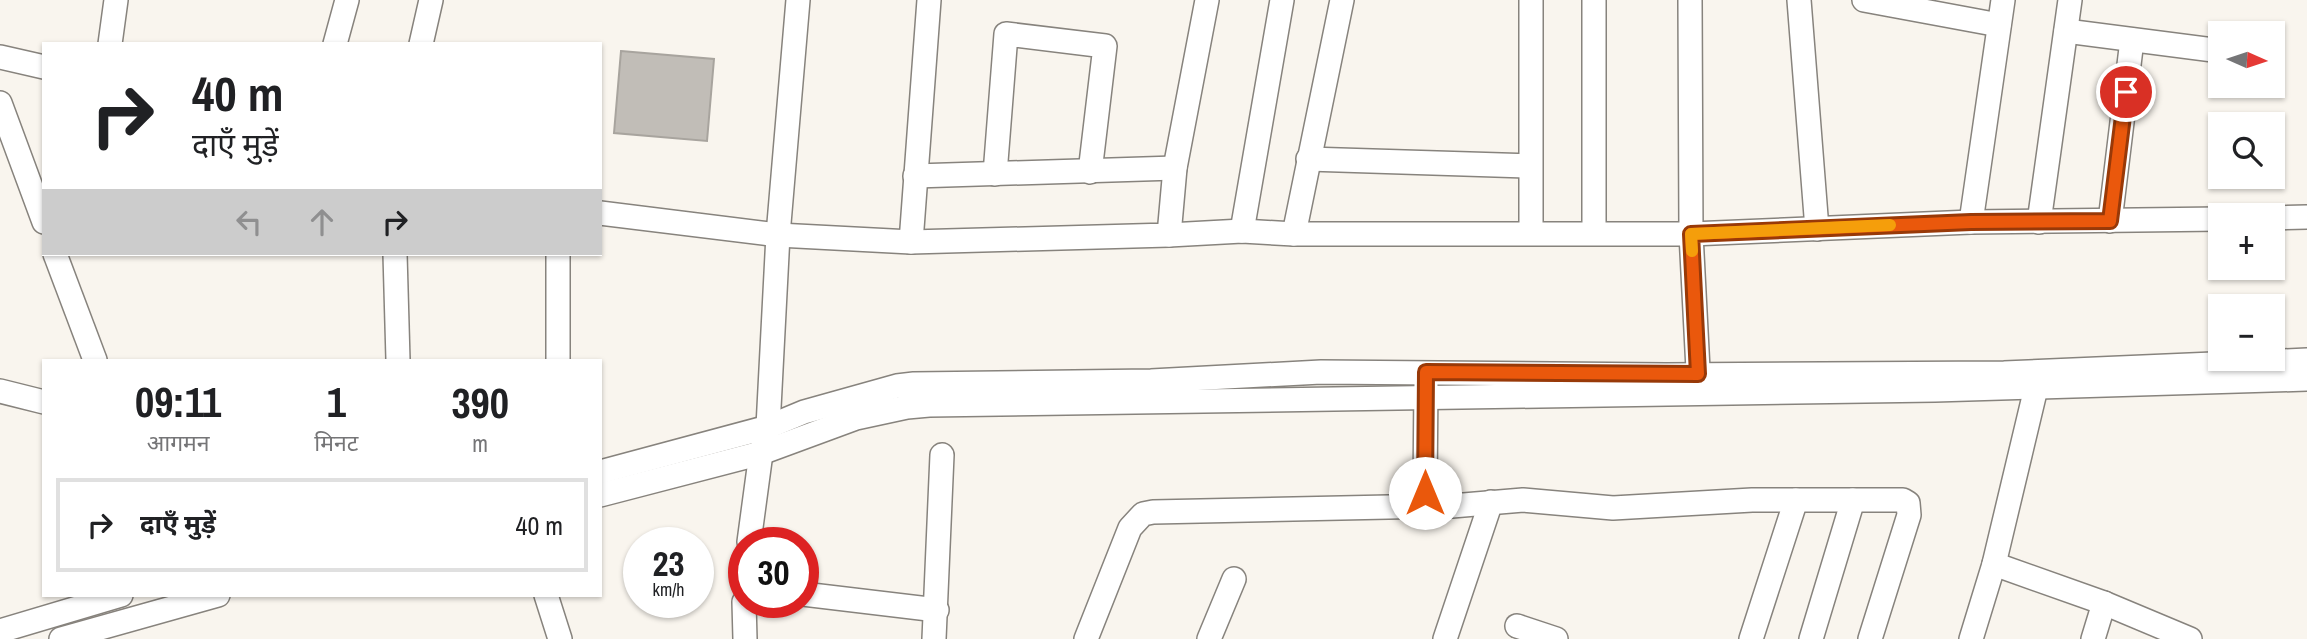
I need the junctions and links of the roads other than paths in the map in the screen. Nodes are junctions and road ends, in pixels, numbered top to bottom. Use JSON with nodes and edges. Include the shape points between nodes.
{"nodes":[{"id":1,"x":116,"y":0,"type":"edge"},
{"id":2,"x":347,"y":0,"type":"edge"},
{"id":3,"x":431,"y":0,"type":"edge"},
{"id":4,"x":798,"y":0,"type":"edge"},
{"id":5,"x":929,"y":0,"type":"edge"},
{"id":6,"x":1207,"y":0,"type":"edge"},
{"id":7,"x":1282,"y":0,"type":"edge"},
{"id":8,"x":1342,"y":0,"type":"edge"},
{"id":9,"x":1531,"y":0,"type":"edge"},
{"id":10,"x":1594,"y":0,"type":"edge"},
{"id":11,"x":1690,"y":0,"type":"edge"},
{"id":12,"x":1799,"y":0,"type":"edge"},
{"id":13,"x":1864,"y":0,"type":"edge"},
{"id":14,"x":2003,"y":0,"type":"edge"},
{"id":15,"x":2070,"y":0,"type":"edge"},
{"id":16,"x":1999,"y":25,"type":"junction"},
{"id":17,"x":2066,"y":31,"type":"junction"},
{"id":18,"x":2132,"y":40,"type":"junction"},
{"id":19,"x":110,"y":42,"type":"edge"},
{"id":20,"x":336,"y":42,"type":"edge"},
{"id":21,"x":421,"y":42,"type":"edge"},
{"id":22,"x":2208,"y":49,"type":"edge"},
{"id":23,"x":0,"y":57,"type":"edge"},
{"id":24,"x":42,"y":66,"type":"edge"},
{"id":25,"x":0,"y":103,"type":"edge"},
{"id":26,"x":1308,"y":159,"type":"junction"},
{"id":27,"x":1530,"y":166,"type":"junction"},
{"id":28,"x":1175,"y":168,"type":"junction"},
{"id":29,"x":1090,"y":172,"type":"junction"},
{"id":30,"x":995,"y":174,"type":"junction"},
{"id":31,"x":915,"y":176,"type":"junction"},
{"id":32,"x":602,"y":213,"type":"edge"},
{"id":33,"x":42,"y":217,"type":"edge"},
{"id":34,"x":2307,"y":217,"type":"edge"},
{"id":35,"x":2285,"y":218,"type":"edge"},
{"id":36,"x":2208,"y":219,"type":"edge"},
{"id":37,"x":2110,"y":221,"type":"junction"},
{"id":38,"x":1971,"y":222,"type":"junction"},
{"id":39,"x":2039,"y":222,"type":"junction"},
{"id":40,"x":1817,"y":229,"type":"junction"},
{"id":41,"x":1242,"y":231,"type":"junction"},
{"id":42,"x":1531,"y":233,"type":"junction"},
{"id":43,"x":1594,"y":233,"type":"junction"},
{"id":44,"x":1294,"y":234,"type":"junction"},
{"id":45,"x":1691,"y":234,"type":"junction"},
{"id":46,"x":778,"y":235,"type":"junction"},
{"id":47,"x":1169,"y":235,"type":"junction"},
{"id":48,"x":911,"y":242,"type":"junction"},
{"id":49,"x":56,"y":256,"type":"edge"},
{"id":50,"x":395,"y":256,"type":"edge"},
{"id":51,"x":558,"y":256,"type":"edge"},
{"id":52,"x":94,"y":359,"type":"edge"},
{"id":53,"x":398,"y":359,"type":"edge"},
{"id":54,"x":558,"y":359,"type":"edge"},
{"id":55,"x":2307,"y":360,"type":"edge"},
{"id":56,"x":1426,"y":372,"type":"junction"},
{"id":57,"x":2307,"y":379,"type":"edge"},
{"id":58,"x":1699,"y":383,"type":"junction"},
{"id":59,"x":2036,"y":388,"type":"junction"},
{"id":60,"x":0,"y":391,"type":"edge"},
{"id":61,"x":1426,"y":397,"type":"junction"},
{"id":62,"x":42,"y":402,"type":"edge"},
{"id":63,"x":768,"y":427,"type":"junction"},
{"id":64,"x":761,"y":453,"type":"junction"},
{"id":65,"x":942,"y":455,"type":"dead end"},
{"id":66,"x":602,"y":471,"type":"edge"},
{"id":67,"x":602,"y":494,"type":"edge"},
{"id":68,"x":1796,"y":500,"type":"junction"},
{"id":69,"x":1853,"y":500,"type":"junction"},
{"id":70,"x":1491,"y":502,"type":"junction"},
{"id":71,"x":1436,"y":506,"type":"junction"},
{"id":72,"x":752,"y":527,"type":"edge"},
{"id":73,"x":1994,"y":564,"type":"junction"},
{"id":74,"x":1234,"y":579,"type":"dead end"},
{"id":75,"x":819,"y":596,"type":"edge"},
{"id":76,"x":114,"y":597,"type":"edge"},
{"id":77,"x":203,"y":597,"type":"edge"},
{"id":78,"x":547,"y":597,"type":"edge"},
{"id":79,"x":174,"y":601,"type":"edge"},
{"id":80,"x":2104,"y":603,"type":"junction"},
{"id":81,"x":937,"y":610,"type":"junction"},
{"id":82,"x":744,"y":618,"type":"edge"},
{"id":83,"x":1517,"y":626,"type":"dead end"},
{"id":84,"x":128,"y":630,"type":"edge"},
{"id":85,"x":0,"y":631,"type":"edge"},
{"id":86,"x":61,"y":639,"type":"edge"},
{"id":87,"x":560,"y":639,"type":"edge"},
{"id":88,"x":745,"y":639,"type":"edge"},
{"id":89,"x":934,"y":639,"type":"edge"},
{"id":90,"x":1086,"y":639,"type":"edge"},
{"id":91,"x":1209,"y":639,"type":"edge"},
{"id":92,"x":1445,"y":639,"type":"edge"},
{"id":93,"x":1556,"y":639,"type":"edge"},
{"id":94,"x":1751,"y":639,"type":"edge"},
{"id":95,"x":1811,"y":639,"type":"edge"},
{"id":96,"x":1870,"y":639,"type":"edge"},
{"id":97,"x":1971,"y":639,"type":"edge"},
{"id":98,"x":2093,"y":639,"type":"edge"},
{"id":99,"x":2190,"y":639,"type":"edge"}],
"edges":[{"from":1,"to":19,"type":"street"},
{"from":2,"to":20,"type":"street"},
{"from":3,"to":21,"type":"street"},
{"from":4,"to":46,"type":"street"},
{"from":5,"to":31,"type":"street"},
{"from":6,"to":28,"type":"street"},
{"from":7,"to":41,"type":"street"},
{"from":8,"to":26,"type":"street"},
{"from":9,"to":27,"type":"street"},
{"from":10,"to":43,"type":"street"},
{"from":11,"to":45,"type":"street"},
{"from":12,"to":40,"type":"street"},
{"from":13,"to":16,"type":"street"},
{"from":14,"to":16,"type":"street"},
{"from":15,"to":17,"type":"street"},
{"from":16,"to":38,"type":"street"},
{"from":17,"to":18,"type":"street"},
{"from":17,"to":39,"type":"street"},
{"from":18,"to":22,"type":"street"},
{"from":18,"to":37,"type":"street"},
{"from":23,"to":24,"type":"street"},
{"from":25,"to":33,"type":"street"},
{"from":26,"to":27,"type":"street"},
{"from":26,"to":44,"type":"street"},
{"from":27,"to":42,"type":"street"},
{"from":28,"to":29,"type":"street"},
{"from":28,"to":47,"type":"street"},
{"from":29,"to":30,"type":"street"},
{"from":29,"to":30,"type":"street","via":[[1105,46],[1006,34]]},
{"from":30,"to":31,"type":"street"},
{"from":31,"to":48,"type":"street"},
{"from":32,"to":46,"type":"street"},
{"from":34,"to":35,"type":"street"},
{"from":36,"to":37,"type":"street"},
{"from":37,"to":39,"type":"street"},
{"from":38,"to":39,"type":"street"},
{"from":38,"to":40,"type":"street"},
{"from":40,"to":45,"type":"street"},
{"from":41,"to":44,"type":"street"},
{"from":41,"to":47,"type":"street"},
{"from":42,"to":43,"type":"street"},
{"from":42,"to":44,"type":"street"},
{"from":43,"to":45,"type":"street"},
{"from":45,"to":58,"type":"street"},
{"from":46,"to":48,"type":"street"},
{"from":46,"to":63,"type":"street"},
{"from":47,"to":48,"type":"street"},
{"from":49,"to":52,"type":"street"},
{"from":50,"to":53,"type":"street"},
{"from":51,"to":54,"type":"street"},
{"from":55,"to":58,"type":"street"},
{"from":56,"to":58,"type":"street"},
{"from":56,"to":61,"type":"street"},
{"from":56,"to":63,"type":"street","via":[[914,384],[804,412]]},
{"from":57,"to":59,"type":"street"},
{"from":58,"to":59,"type":"street"},
{"from":58,"to":61,"type":"street"},
{"from":59,"to":73,"type":"street"},
{"from":60,"to":62,"type":"street"},
{"from":61,"to":64,"type":"street","via":[[929,405],[856,418]]},
{"from":61,"to":71,"type":"street","via":[[1425,493]]},
{"from":63,"to":64,"type":"street"},
{"from":63,"to":66,"type":"street"},
{"from":64,"to":67,"type":"street"},
{"from":64,"to":72,"type":"street"},
{"from":65,"to":81,"type":"street"},
{"from":68,"to":69,"type":"street"},
{"from":68,"to":70,"type":"street","via":[[1613,508],[1523,500]]},
{"from":68,"to":94,"type":"street"},
{"from":69,"to":95,"type":"street"},
{"from":69,"to":96,"type":"street","via":[[1898,499],[1910,509]]},
{"from":70,"to":71,"type":"street"},
{"from":70,"to":92,"type":"street"},
{"from":71,"to":90,"type":"street","via":[[1143,514],[1130,528]]},
{"from":73,"to":80,"type":"street"},
{"from":73,"to":97,"type":"street"},
{"from":74,"to":91,"type":"street"},
{"from":75,"to":81,"type":"street"},
{"from":76,"to":85,"type":"street"},
{"from":77,"to":79,"type":"street"},
{"from":78,"to":87,"type":"street"},
{"from":79,"to":84,"type":"street"},
{"from":80,"to":98,"type":"street"},
{"from":80,"to":99,"type":"street"},
{"from":81,"to":89,"type":"street"},
{"from":82,"to":88,"type":"street"},
{"from":83,"to":93,"type":"street"},
{"from":84,"to":86,"type":"street"}]}
